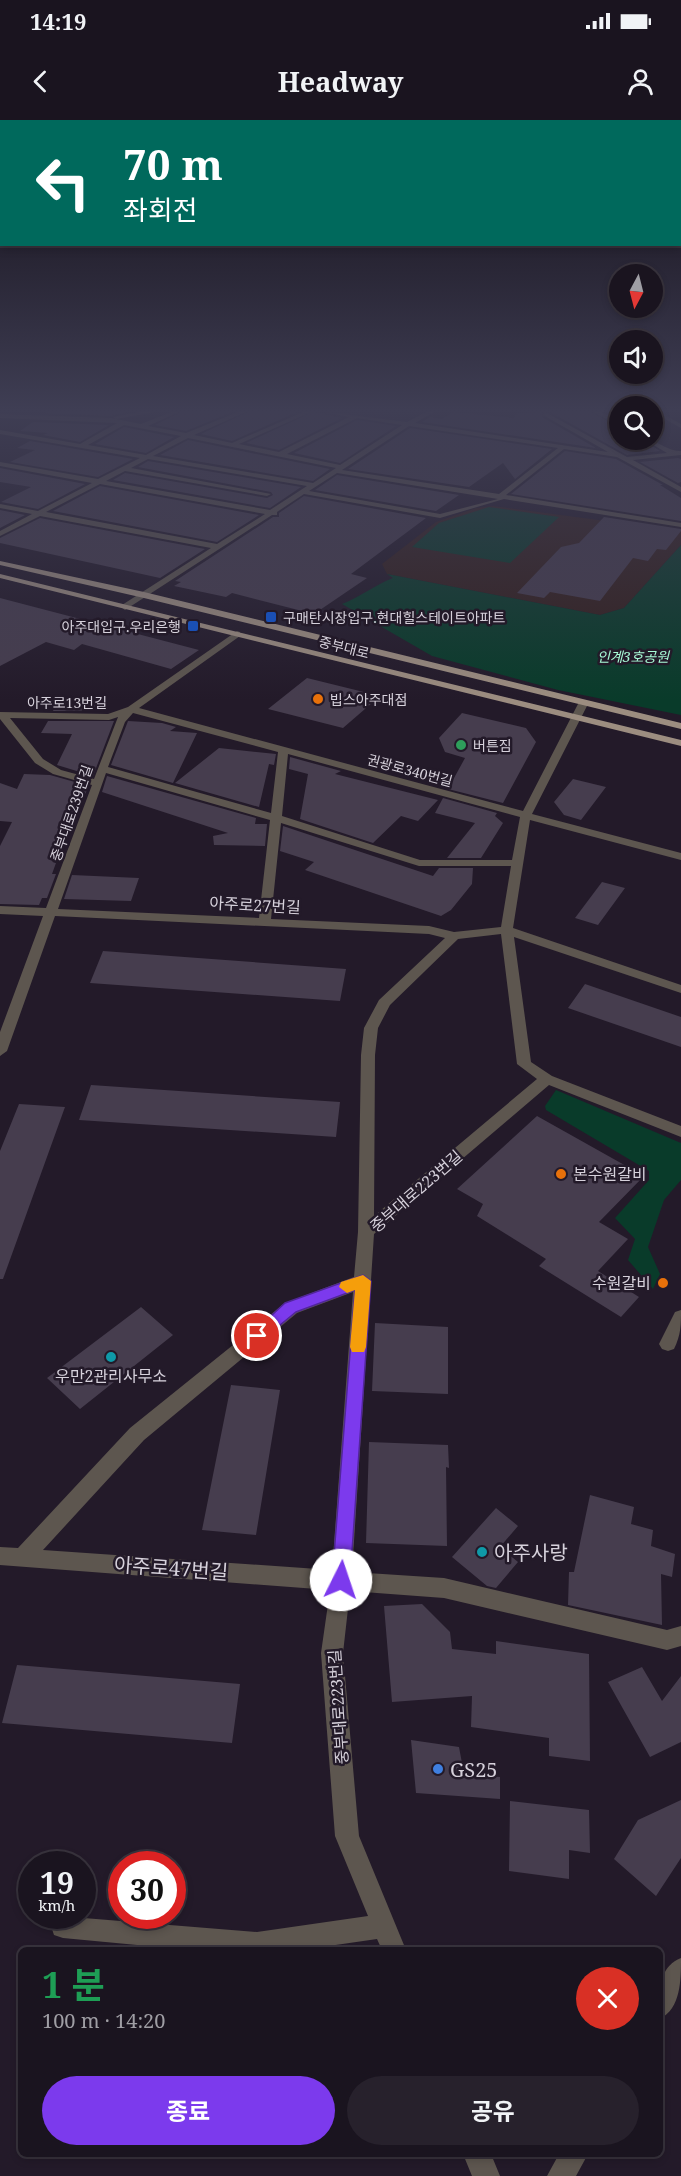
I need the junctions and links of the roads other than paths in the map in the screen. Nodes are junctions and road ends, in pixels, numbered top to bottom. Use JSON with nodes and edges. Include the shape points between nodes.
{"nodes":[{"id":1,"x":11,"y":508,"type":"edge"},
{"id":2,"x":50,"y":508,"type":"edge"},
{"id":3,"x":245,"y":508,"type":"edge"},
{"id":4,"x":281,"y":508,"type":"edge"},
{"id":5,"x":394,"y":508,"type":"edge"},
{"id":6,"x":469,"y":508,"type":"edge"},
{"id":7,"x":572,"y":508,"type":"edge"},
{"id":8,"x":40,"y":513,"type":"junction"},
{"id":9,"x":274,"y":513,"type":"junction"},
{"id":10,"x":681,"y":525,"type":"edge"},
{"id":11,"x":0,"y":534,"type":"edge"},
{"id":12,"x":220,"y":547,"type":"junction"},
{"id":13,"x":0,"y":563,"type":"edge"},
{"id":14,"x":0,"y":576,"type":"edge"},
{"id":15,"x":144,"y":595,"type":"junction"},
{"id":16,"x":125,"y":607,"type":"junction"},
{"id":17,"x":237,"y":634,"type":"junction"},
{"id":18,"x":131,"y":710,"type":"junction"},
{"id":19,"x":579,"y":712,"type":"junction"},
{"id":20,"x":1,"y":715,"type":"edge"},
{"id":21,"x":681,"y":726,"type":"edge"},
{"id":22,"x":681,"y":743,"type":"edge"},
{"id":23,"x":284,"y":751,"type":"junction"},
{"id":24,"x":103,"y":770,"type":"junction"},
{"id":25,"x":98,"y":783,"type":"junction"},
{"id":26,"x":525,"y":816,"type":"junction"},
{"id":27,"x":276,"y":818,"type":"junction"},
{"id":28,"x":681,"y":857,"type":"edge"},
{"id":29,"x":519,"y":863,"type":"junction"},
{"id":30,"x":0,"y":910,"type":"edge"},
{"id":31,"x":52,"y":912,"type":"junction"},
{"id":32,"x":265,"y":921,"type":"junction"},
{"id":33,"x":507,"y":930,"type":"junction"},
{"id":34,"x":454,"y":936,"type":"junction"},
{"id":35,"x":681,"y":988,"type":"edge"},
{"id":36,"x":0,"y":1051,"type":"edge"},
{"id":37,"x":547,"y":1078,"type":"junction"},
{"id":38,"x":681,"y":1132,"type":"edge"},
{"id":39,"x":366,"y":1232,"type":"junction"},
{"id":40,"x":363,"y":1281,"type":"junction"},
{"id":41,"x":681,"y":1317,"type":"edge"},
{"id":42,"x":668,"y":1344,"type":"dead end"},
{"id":43,"x":0,"y":1556,"type":"edge"},
{"id":44,"x":22,"y":1558,"type":"junction"},
{"id":45,"x":341,"y":1580,"type":"junction"},
{"id":46,"x":681,"y":1636,"type":"edge"},
{"id":47,"x":384,"y":1926,"type":"junction"},
{"id":48,"x":95,"y":1929,"type":"edge"},
{"id":49,"x":393,"y":1947,"type":"edge"},
{"id":50,"x":681,"y":1970,"type":"edge"},
{"id":51,"x":663,"y":2001,"type":"edge"},
{"id":52,"x":478,"y":2157,"type":"edge"},
{"id":53,"x":572,"y":2157,"type":"edge"},
{"id":54,"x":486,"y":2176,"type":"edge"},
{"id":55,"x":561,"y":2176,"type":"edge"}],
"edges":[{"from":1,"to":8,"type":"street"},
{"from":2,"to":8,"type":"street"},
{"from":3,"to":9,"type":"street"},
{"from":4,"to":9,"type":"street"},
{"from":5,"to":6,"type":"street","via":[[440,516]]},
{"from":7,"to":10,"type":"street"},
{"from":8,"to":11,"type":"street"},
{"from":8,"to":12,"type":"street"},
{"from":9,"to":12,"type":"street"},
{"from":12,"to":15,"type":"street"},
{"from":13,"to":15,"type":"main road","name":"중부대로"},
{"from":14,"to":16,"type":"main road","name":"중부대로"},
{"from":15,"to":16,"type":"street"},
{"from":15,"to":19,"type":"main road","name":"중부대로"},
{"from":16,"to":17,"type":"main road","name":"중부대로"},
{"from":17,"to":18,"type":"street","name":"중부대로239번길"},
{"from":17,"to":19,"type":"main road","name":"중부대로"},
{"from":18,"to":20,"type":"street","name":"아주로13번길","via":[[109,717]]},
{"from":18,"to":23,"type":"street","name":"권광로340번길"},
{"from":18,"to":24,"type":"street","name":"중부대로239번길","via":[[120,721]]},
{"from":19,"to":21,"type":"main road","name":"중부대로"},
{"from":19,"to":22,"type":"main road","name":"중부대로"},
{"from":19,"to":26,"type":"street"},
{"from":20,"to":25,"type":"street","name":"아주로13번길","via":[[39,760],[57,772]]},
{"from":23,"to":26,"type":"street","name":"권광로340번길"},
{"from":23,"to":27,"type":"street"},
{"from":24,"to":25,"type":"street","name":"중부대로239번길"},
{"from":24,"to":27,"type":"street"},
{"from":25,"to":31,"type":"street","name":"중부대로239번길"},
{"from":26,"to":28,"type":"street","name":"권광로340번길"},
{"from":26,"to":29,"type":"street"},
{"from":27,"to":29,"type":"street","via":[[419,863]]},
{"from":27,"to":32,"type":"street"},
{"from":29,"to":33,"type":"street"},
{"from":30,"to":31,"type":"street","name":"아주로27번길"},
{"from":31,"to":32,"type":"street","name":"아주로27번길"},
{"from":31,"to":36,"type":"street","name":"중부대로239번길"},
{"from":32,"to":34,"type":"street","name":"아주로27번길","via":[[429,930]]},
{"from":33,"to":34,"type":"street","name":"아주로27번길"},
{"from":33,"to":35,"type":"street"},
{"from":33,"to":37,"type":"street","via":[[524,1064]]},
{"from":34,"to":39,"type":"street","via":[[384,1003],[371,1028]]},
{"from":37,"to":38,"type":"street"},
{"from":37,"to":39,"type":"street","name":"중부대로223번길"},
{"from":39,"to":40,"type":"street","name":"중부대로223번길"},
{"from":40,"to":44,"type":"street","via":[[291,1308],[138,1434]]},
{"from":40,"to":45,"type":"street","name":"중부대로223번길"},
{"from":41,"to":42,"type":"street"},
{"from":43,"to":44,"type":"street","name":"아주로47번길"},
{"from":44,"to":45,"type":"street","name":"아주로47번길"},
{"from":45,"to":46,"type":"street","name":"아주로47번길","via":[[444,1588],[667,1640]]},
{"from":45,"to":47,"type":"street","name":"중부대로223번길","via":[[332,1653],[347,1836]]},
{"from":47,"to":48,"type":"street","via":[[257,1944]]},
{"from":47,"to":49,"type":"street","name":"중부대로223번길"},
{"from":50,"to":51,"type":"street"},
{"from":52,"to":54,"type":"street"},
{"from":53,"to":55,"type":"street"}]}
